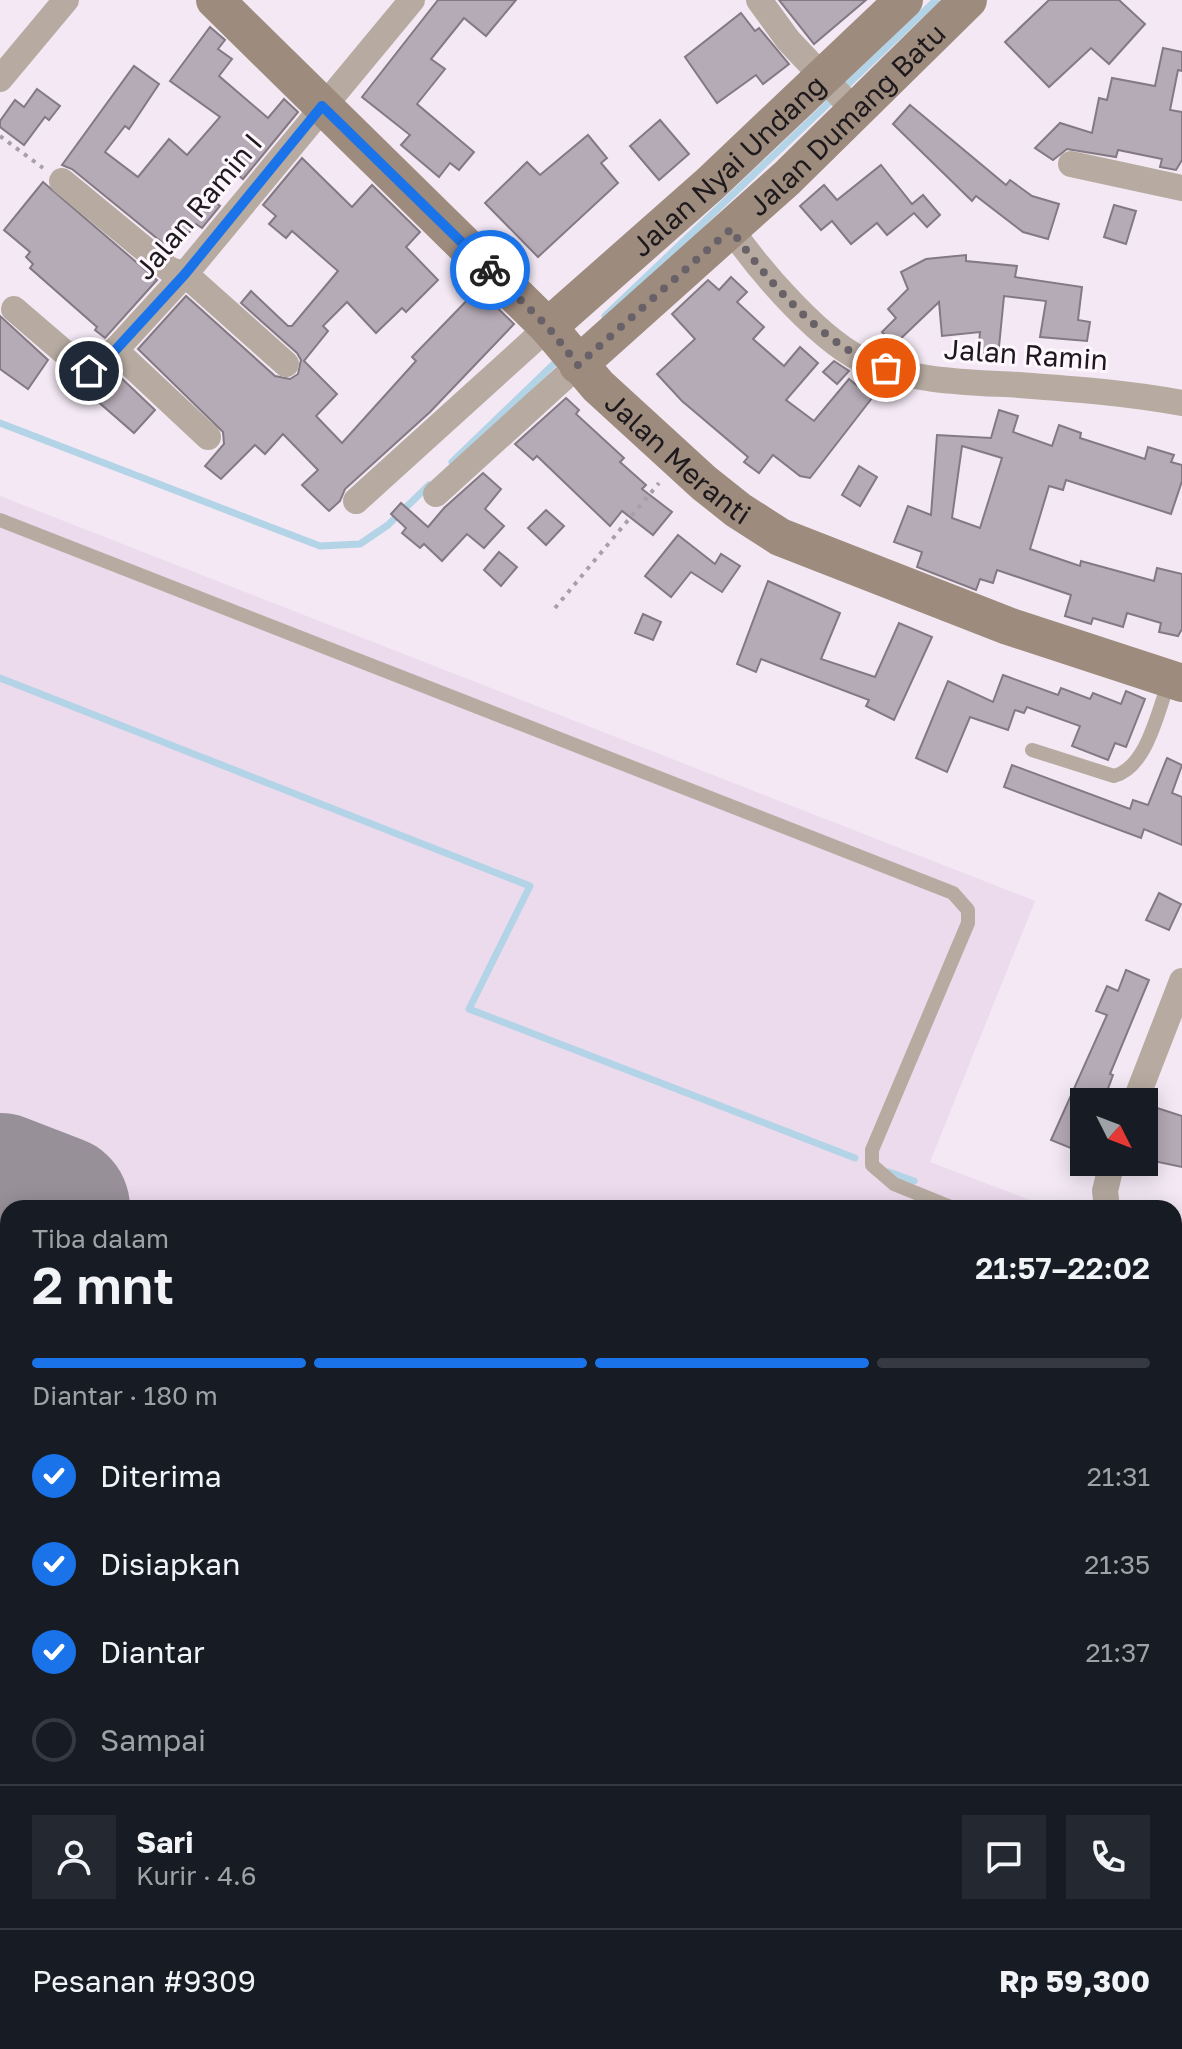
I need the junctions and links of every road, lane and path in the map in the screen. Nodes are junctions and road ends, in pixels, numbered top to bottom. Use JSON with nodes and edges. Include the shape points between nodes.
{"nodes":[{"id":1,"x":66,"y":0,"type":"edge"},
{"id":2,"x":215,"y":0,"type":"edge"},
{"id":3,"x":412,"y":0,"type":"edge"},
{"id":4,"x":759,"y":0,"type":"edge"},
{"id":5,"x":904,"y":0,"type":"edge"},
{"id":6,"x":968,"y":0,"type":"edge"},
{"id":7,"x":0,"y":79,"type":"edge"},
{"id":8,"x":839,"y":95,"type":"junction"},
{"id":9,"x":322,"y":106,"type":"junction"},
{"id":10,"x":0,"y":136,"type":"edge"},
{"id":11,"x":1071,"y":164,"type":"dead end"},
{"id":12,"x":62,"y":181,"type":"joint"},
{"id":13,"x":1182,"y":188,"type":"edge"},
{"id":14,"x":731,"y":229,"type":"junction"},
{"id":15,"x":185,"y":274,"type":"junction"},
{"id":16,"x":14,"y":309,"type":"dead end"},
{"id":17,"x":563,"y":346,"type":"junction"},
{"id":18,"x":115,"y":350,"type":"junction"},
{"id":19,"x":286,"y":364,"type":"dead end"},
{"id":20,"x":1182,"y":403,"type":"edge"},
{"id":21,"x":208,"y":437,"type":"dead end"},
{"id":22,"x":680,"y":460,"type":"junction"},
{"id":23,"x":436,"y":494,"type":"dead end"},
{"id":24,"x":356,"y":501,"type":"dead end"},
{"id":25,"x":0,"y":520,"type":"edge"},
{"id":26,"x":555,"y":608,"type":"dead end"},
{"id":27,"x":1176,"y":681,"type":"edge"},
{"id":28,"x":1032,"y":750,"type":"dead end"},
{"id":29,"x":1182,"y":981,"type":"edge"},
{"id":30,"x":1140,"y":1088,"type":"edge"},
{"id":31,"x":1109,"y":1176,"type":"edge"},
{"id":32,"x":933,"y":1200,"type":"edge"},
{"id":33,"x":1106,"y":1200,"type":"edge"}],
"edges":[{"from":1,"to":7,"type":"street"},
{"from":2,"to":9,"type":"street","name":"Jalan Meranti"},
{"from":3,"to":9,"type":"street","name":"Jalan Ramin I"},
{"from":4,"to":8,"type":"street"},
{"from":5,"to":8,"type":"street","name":"Jalan Nyai Undang"},
{"from":6,"to":8,"type":"street","name":"Jalan Dumang Batu"},
{"from":8,"to":14,"type":"street","name":"Jalan Dumang Batu"},
{"from":8,"to":17,"type":"street","name":"Jalan Nyai Undang"},
{"from":9,"to":15,"type":"street","name":"Jalan Ramin I"},
{"from":9,"to":17,"type":"street","name":"Jalan Meranti"},
{"from":10,"to":12,"type":"path"},
{"from":11,"to":13,"type":"street"},
{"from":12,"to":15,"type":"street","via":[[170,270]]},
{"from":14,"to":17,"type":"street","name":"Jalan Dumang Batu"},
{"from":14,"to":20,"type":"street","name":"Jalan Ramin","via":[[769,279],[836,342],[867,362],[930,379]]},
{"from":15,"to":18,"type":"street","name":"Jalan Ramin I"},
{"from":15,"to":19,"type":"street"},
{"from":16,"to":18,"type":"street","name":"Jalan Ramin I","via":[[85,370],[99,368]]},
{"from":17,"to":22,"type":"street","name":"Jalan Meranti"},
{"from":17,"to":23,"type":"street"},
{"from":17,"to":24,"type":"street"},
{"from":18,"to":21,"type":"street"},
{"from":22,"to":26,"type":"path"},
{"from":22,"to":27,"type":"street","name":"Jalan Meranti","via":[[738,510],[780,537],[1008,626]]},
{"from":25,"to":32,"type":"lane","via":[[953,893],[968,910],[968,923],[872,1150],[872,1165],[894,1184]]},
{"from":27,"to":28,"type":"lane","via":[[1141,753],[1124,773],[1114,776]]},
{"from":29,"to":30,"type":"street"},
{"from":31,"to":33,"type":"street"}]}
